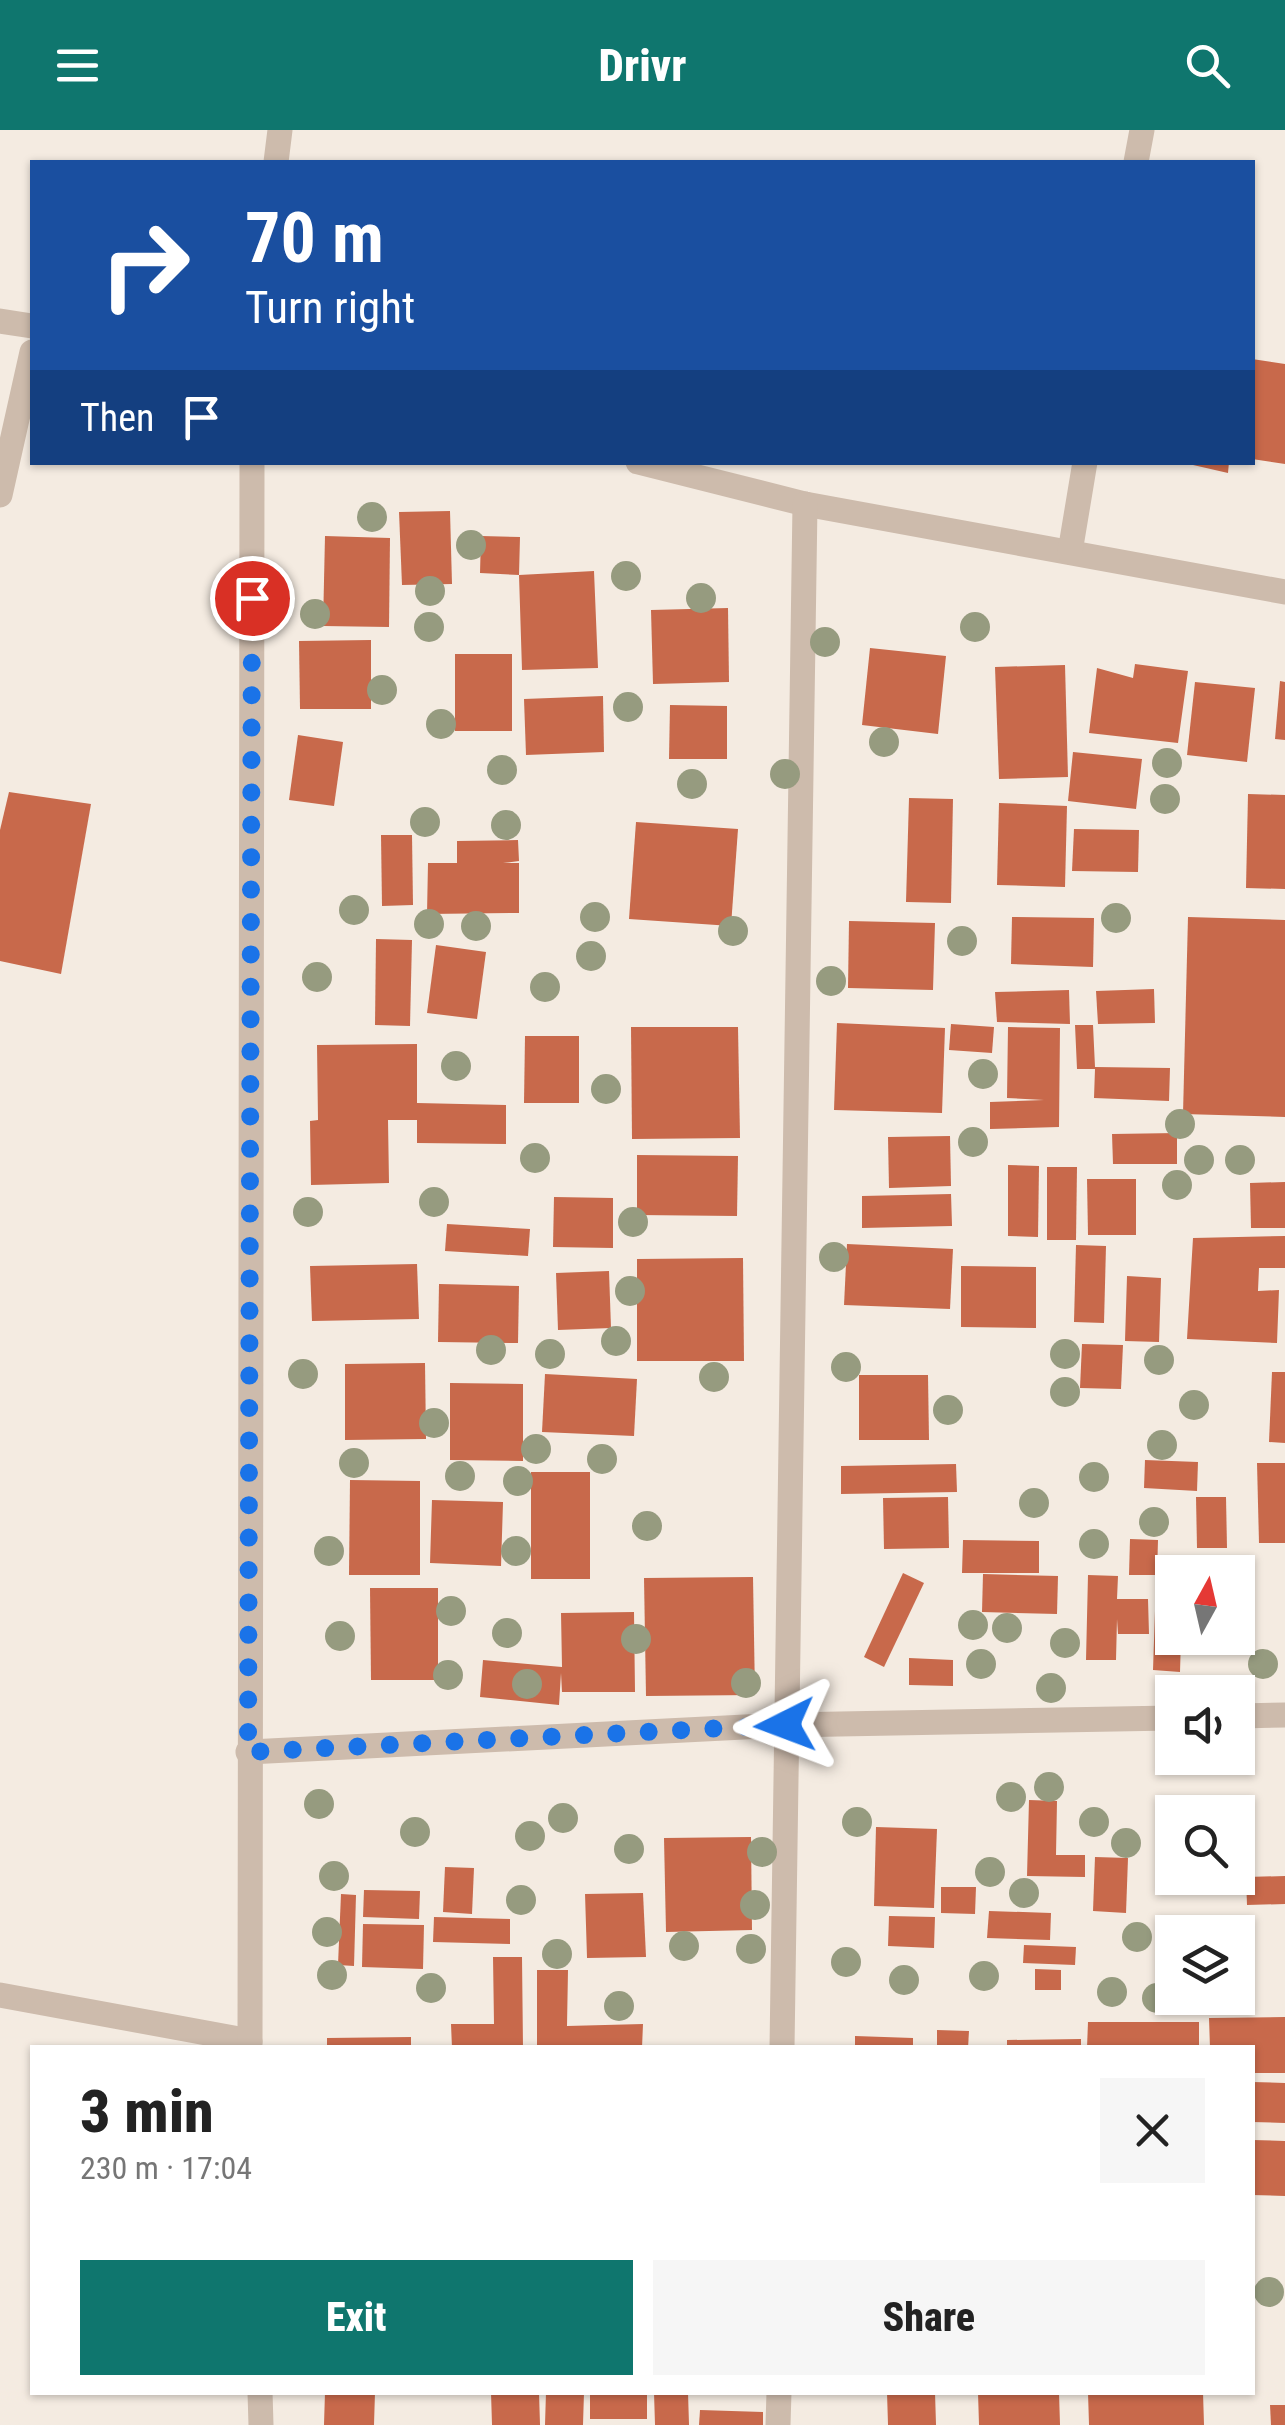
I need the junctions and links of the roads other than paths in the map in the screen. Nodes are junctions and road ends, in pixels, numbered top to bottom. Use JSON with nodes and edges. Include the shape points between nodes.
{"nodes":[{"id":1,"x":280,"y":130,"type":"edge"},
{"id":2,"x":1142,"y":130,"type":"edge"},
{"id":3,"x":276,"y":160,"type":"edge"},
{"id":4,"x":1136,"y":160,"type":"edge"},
{"id":5,"x":0,"y":320,"type":"edge"},
{"id":6,"x":30,"y":326,"type":"edge"},
{"id":7,"x":30,"y":361,"type":"edge"},
{"id":8,"x":252,"y":465,"type":"edge"},
{"id":9,"x":650,"y":465,"type":"edge"},
{"id":10,"x":1084,"y":465,"type":"edge"},
{"id":11,"x":0,"y":495,"type":"edge"},
{"id":12,"x":805,"y":504,"type":"junction"},
{"id":13,"x":1070,"y":552,"type":"junction"},
{"id":14,"x":1285,"y":592,"type":"edge"},
{"id":15,"x":1285,"y":1715,"type":"edge"},
{"id":16,"x":1255,"y":1716,"type":"edge"},
{"id":17,"x":1155,"y":1718,"type":"edge"},
{"id":18,"x":785,"y":1725,"type":"junction"},
{"id":19,"x":248,"y":1752,"type":"junction"},
{"id":20,"x":0,"y":1995,"type":"edge"},
{"id":21,"x":250,"y":2044,"type":"edge"},
{"id":22,"x":782,"y":2045,"type":"edge"},
{"id":23,"x":260,"y":2395,"type":"edge"},
{"id":24,"x":779,"y":2395,"type":"edge"},
{"id":25,"x":261,"y":2425,"type":"edge"},
{"id":26,"x":778,"y":2425,"type":"edge"}],
"edges":[{"from":1,"to":3,"type":"street"},
{"from":2,"to":4,"type":"street"},
{"from":5,"to":6,"type":"street"},
{"from":7,"to":11,"type":"street"},
{"from":8,"to":19,"type":"street"},
{"from":9,"to":12,"type":"street"},
{"from":10,"to":13,"type":"street"},
{"from":12,"to":13,"type":"street"},
{"from":12,"to":18,"type":"street"},
{"from":13,"to":14,"type":"street"},
{"from":15,"to":16,"type":"street"},
{"from":17,"to":18,"type":"street"},
{"from":18,"to":19,"type":"street"},
{"from":18,"to":22,"type":"street"},
{"from":19,"to":21,"type":"street"},
{"from":20,"to":21,"type":"street"},
{"from":23,"to":25,"type":"street"},
{"from":24,"to":26,"type":"street"}]}
